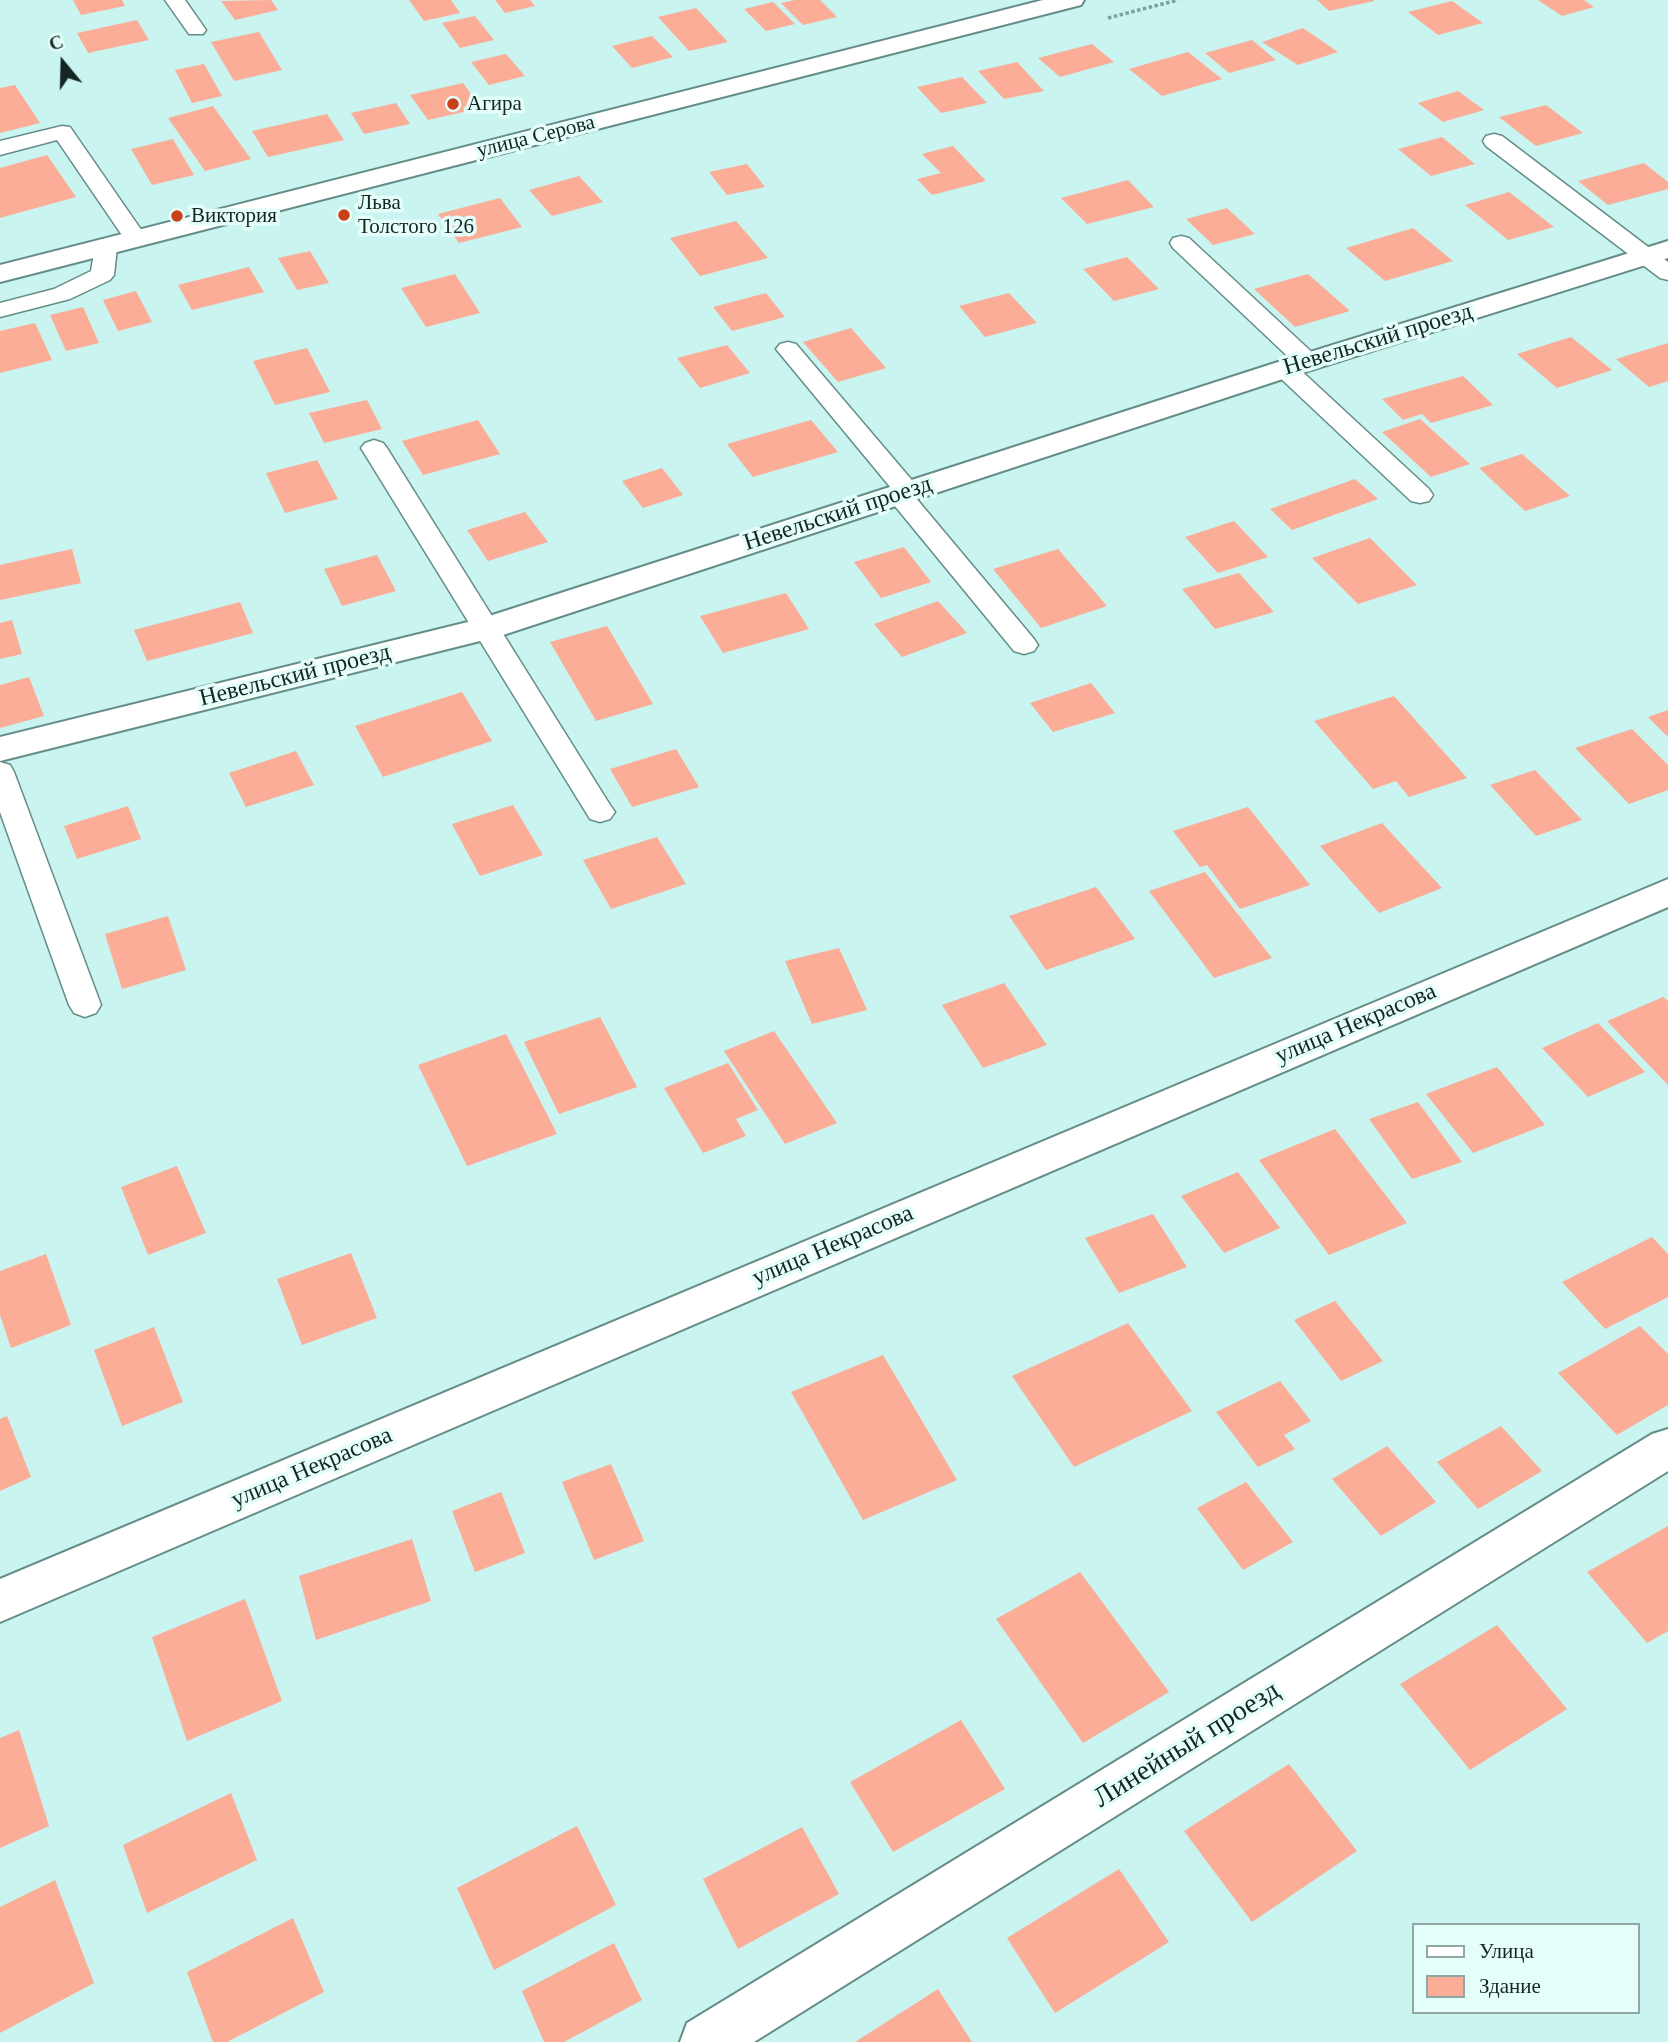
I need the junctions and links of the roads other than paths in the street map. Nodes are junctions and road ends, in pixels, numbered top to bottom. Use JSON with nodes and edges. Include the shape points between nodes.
{"nodes":[{"id":1,"x":175,"y":0,"type":"edge"},
{"id":2,"x":1072,"y":0,"type":"edge"},
{"id":3,"x":196,"y":30,"type":"dead end"},
{"id":4,"x":1494,"y":141,"type":"dead end"},
{"id":5,"x":0,"y":148,"type":"edge"},
{"id":6,"x":136,"y":239,"type":"junction"},
{"id":7,"x":1181,"y":243,"type":"dead end"},
{"id":8,"x":106,"y":247,"type":"junction"},
{"id":9,"x":1661,"y":259,"type":"edge"},
{"id":10,"x":0,"y":274,"type":"edge"},
{"id":11,"x":0,"y":310,"type":"edge"},
{"id":12,"x":788,"y":349,"type":"dead end"},
{"id":13,"x":1296,"y":366,"type":"junction"},
{"id":14,"x":374,"y":448,"type":"dead end"},
{"id":15,"x":903,"y":493,"type":"junction"},
{"id":16,"x":1420,"y":495,"type":"dead end"},
{"id":17,"x":488,"y":628,"type":"junction"},
{"id":18,"x":1024,"y":645,"type":"dead end"},
{"id":19,"x":0,"y":749,"type":"edge"},
{"id":20,"x":0,"y":772,"type":"edge"},
{"id":21,"x":600,"y":812,"type":"dead end"},
{"id":22,"x":1668,"y":892,"type":"edge"},
{"id":23,"x":85,"y":1005,"type":"dead end"},
{"id":24,"x":1668,"y":1448,"type":"edge"},
{"id":25,"x":0,"y":1601,"type":"edge"},
{"id":26,"x":706,"y":2042,"type":"edge"}],
"edges":[{"from":1,"to":3,"type":"lane"},
{"from":2,"to":6,"type":"street","name":"улица Серова"},
{"from":4,"to":9,"type":"lane"},
{"from":5,"to":6,"type":"lane","via":[[62,132]]},
{"from":6,"to":8,"type":"street","name":"улица Серова"},
{"from":7,"to":13,"type":"lane"},
{"from":8,"to":10,"type":"street","name":"улица Серова"},
{"from":8,"to":11,"type":"lane","via":[[102,275],[62,294]]},
{"from":9,"to":13,"type":"street","name":"Невельский проезд"},
{"from":12,"to":15,"type":"lane"},
{"from":13,"to":15,"type":"street","name":"Невельский проезд"},
{"from":13,"to":16,"type":"lane"},
{"from":14,"to":17,"type":"lane"},
{"from":15,"to":17,"type":"street","name":"Невельский проезд"},
{"from":15,"to":18,"type":"lane"},
{"from":17,"to":19,"type":"street","name":"Невельский проезд"},
{"from":17,"to":21,"type":"lane"},
{"from":20,"to":23,"type":"lane"},
{"from":22,"to":25,"type":"street","name":"улица Некрасова"},
{"from":24,"to":26,"type":"street","name":"Линейный проезд"}]}
